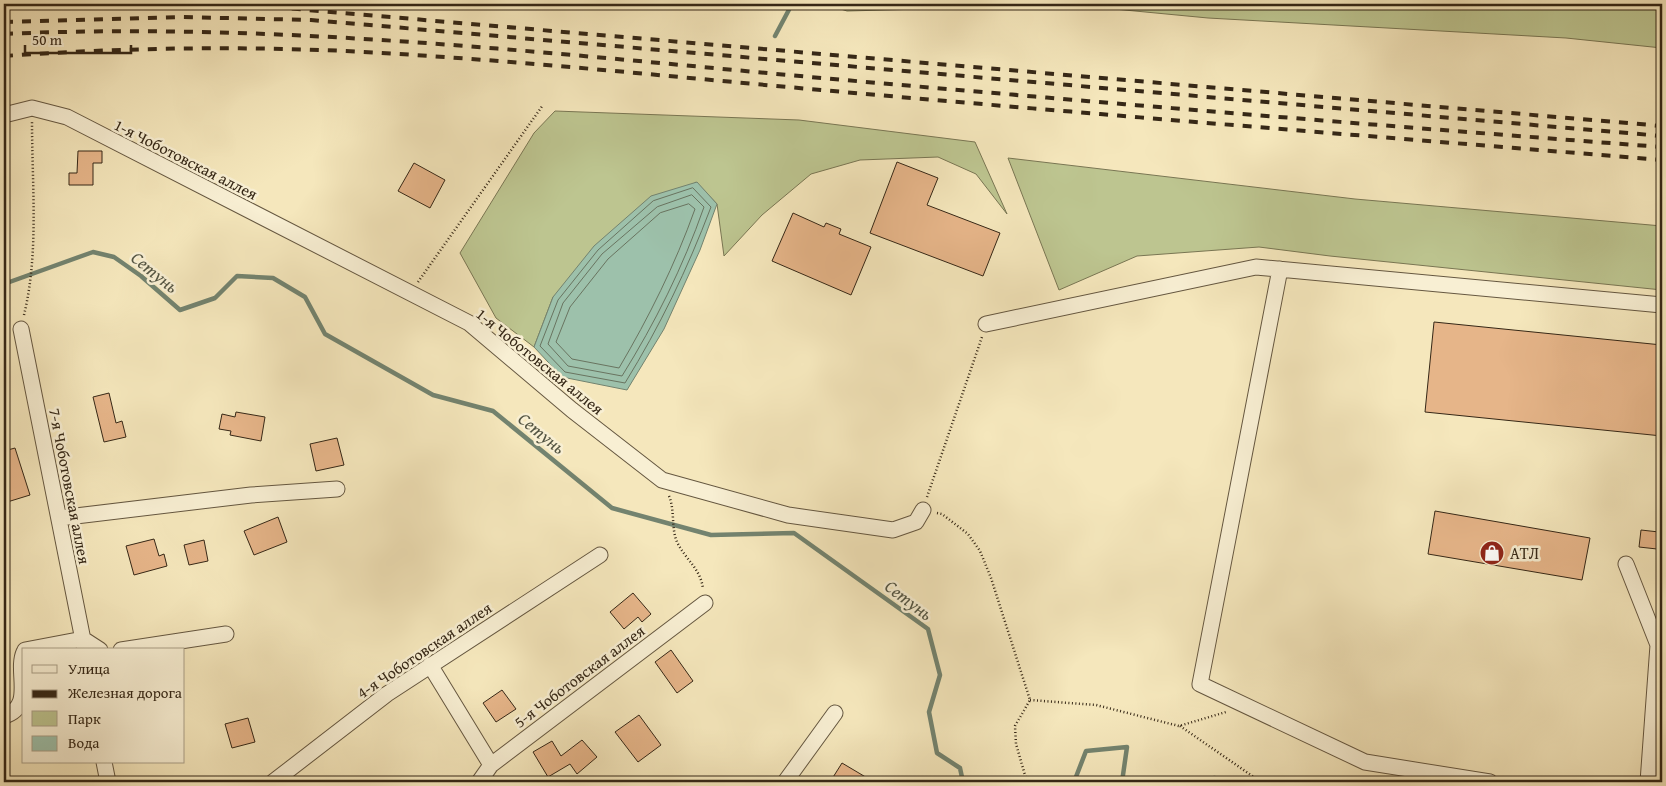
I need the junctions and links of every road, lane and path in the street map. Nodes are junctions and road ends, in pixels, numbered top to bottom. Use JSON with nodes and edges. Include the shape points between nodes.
{"nodes":[{"id":1,"x":706,"y":4,"type":"edge"},
{"id":2,"x":751,"y":4,"type":"edge"},
{"id":3,"x":542,"y":105,"type":"dead end"},
{"id":4,"x":32,"y":108,"type":"junction"},
{"id":5,"x":4,"y":115,"type":"edge"},
{"id":6,"x":1280,"y":269,"type":"junction"},
{"id":7,"x":410,"y":294,"type":"junction"},
{"id":8,"x":1662,"y":305,"type":"edge"},
{"id":9,"x":986,"y":324,"type":"joint"},
{"id":10,"x":21,"y":329,"type":"joint"},
{"id":11,"x":337,"y":489,"type":"dead end"},
{"id":12,"x":672,"y":505,"type":"dead end"},
{"id":13,"x":923,"y":510,"type":"junction"},
{"id":14,"x":59,"y":518,"type":"junction"},
{"id":15,"x":600,"y":555,"type":"dead end"},
{"id":16,"x":1626,"y":564,"type":"dead end"},
{"id":17,"x":705,"y":603,"type":"joint"},
{"id":18,"x":226,"y":634,"type":"dead end"},
{"id":19,"x":84,"y":644,"type":"edge"},
{"id":20,"x":50,"y":648,"type":"edge"},
{"id":21,"x":134,"y":648,"type":"edge"},
{"id":22,"x":22,"y":656,"type":"edge"},
{"id":23,"x":430,"y":665,"type":"junction"},
{"id":24,"x":22,"y":669,"type":"edge"},
{"id":25,"x":22,"y":696,"type":"edge"},
{"id":26,"x":1030,"y":700,"type":"junction"},
{"id":27,"x":1246,"y":706,"type":"junction"},
{"id":28,"x":835,"y":713,"type":"dead end"},
{"id":29,"x":4,"y":716,"type":"edge"},
{"id":30,"x":1179,"y":726,"type":"junction"},
{"id":31,"x":104,"y":764,"type":"edge"},
{"id":32,"x":491,"y":765,"type":"junction"},
{"id":33,"x":1027,"y":781,"type":"edge"},
{"id":34,"x":108,"y":782,"type":"edge"},
{"id":35,"x":273,"y":782,"type":"edge"},
{"id":36,"x":479,"y":782,"type":"edge"},
{"id":37,"x":785,"y":782,"type":"edge"},
{"id":38,"x":1261,"y":782,"type":"edge"},
{"id":39,"x":1490,"y":782,"type":"edge"},
{"id":40,"x":1648,"y":782,"type":"edge"}],
"edges":[{"from":1,"to":2,"type":"path","via":[[731,7]]},
{"from":3,"to":7,"type":"path"},
{"from":4,"to":5,"type":"street","name":"1-я Чоботовская аллея"},
{"from":4,"to":7,"type":"street","name":"1-я Чоботовская аллея","via":[[67,117]]},
{"from":4,"to":10,"type":"path","via":[[33,260]]},
{"from":6,"to":8,"type":"street"},
{"from":6,"to":9,"type":"street","via":[[1256,267]]},
{"from":6,"to":27,"type":"street","via":[[1200,684]]},
{"from":7,"to":13,"type":"street","name":"1-я Чоботовская аллея","via":[[469,323],[662,480],[788,515],[893,530],[916,522]]},
{"from":9,"to":13,"type":"path"},
{"from":10,"to":14,"type":"street","name":"7-я Чоботовская аллея"},
{"from":11,"to":14,"type":"street","via":[[251,495]]},
{"from":12,"to":17,"type":"path","via":[[676,541],[702,578]]},
{"from":13,"to":26,"type":"path","via":[[942,514],[968,534],[980,551]]},
{"from":14,"to":19,"type":"street","name":"7-я Чоботовская аллея"},
{"from":15,"to":23,"type":"street","name":"4-я Чоботовская аллея"},
{"from":16,"to":40,"type":"street","via":[[1658,645]]},
{"from":17,"to":32,"type":"street","name":"5-я Чоботовская аллея"},
{"from":18,"to":21,"type":"street"},
{"from":19,"to":20,"type":"street"},
{"from":22,"to":24,"type":"street"},
{"from":23,"to":32,"type":"street"},
{"from":23,"to":35,"type":"street","name":"4-я Чоботовская аллея"},
{"from":25,"to":29,"type":"street","via":[[20,703]]},
{"from":26,"to":30,"type":"path","via":[[1096,705]]},
{"from":26,"to":33,"type":"path","via":[[1015,726],[1016,744]]},
{"from":27,"to":30,"type":"path"},
{"from":27,"to":39,"type":"street","via":[[1365,762]]},
{"from":28,"to":37,"type":"street"},
{"from":30,"to":38,"type":"path"},
{"from":31,"to":34,"type":"street"},
{"from":32,"to":36,"type":"street","name":"5-я Чоботовская аллея"}]}
